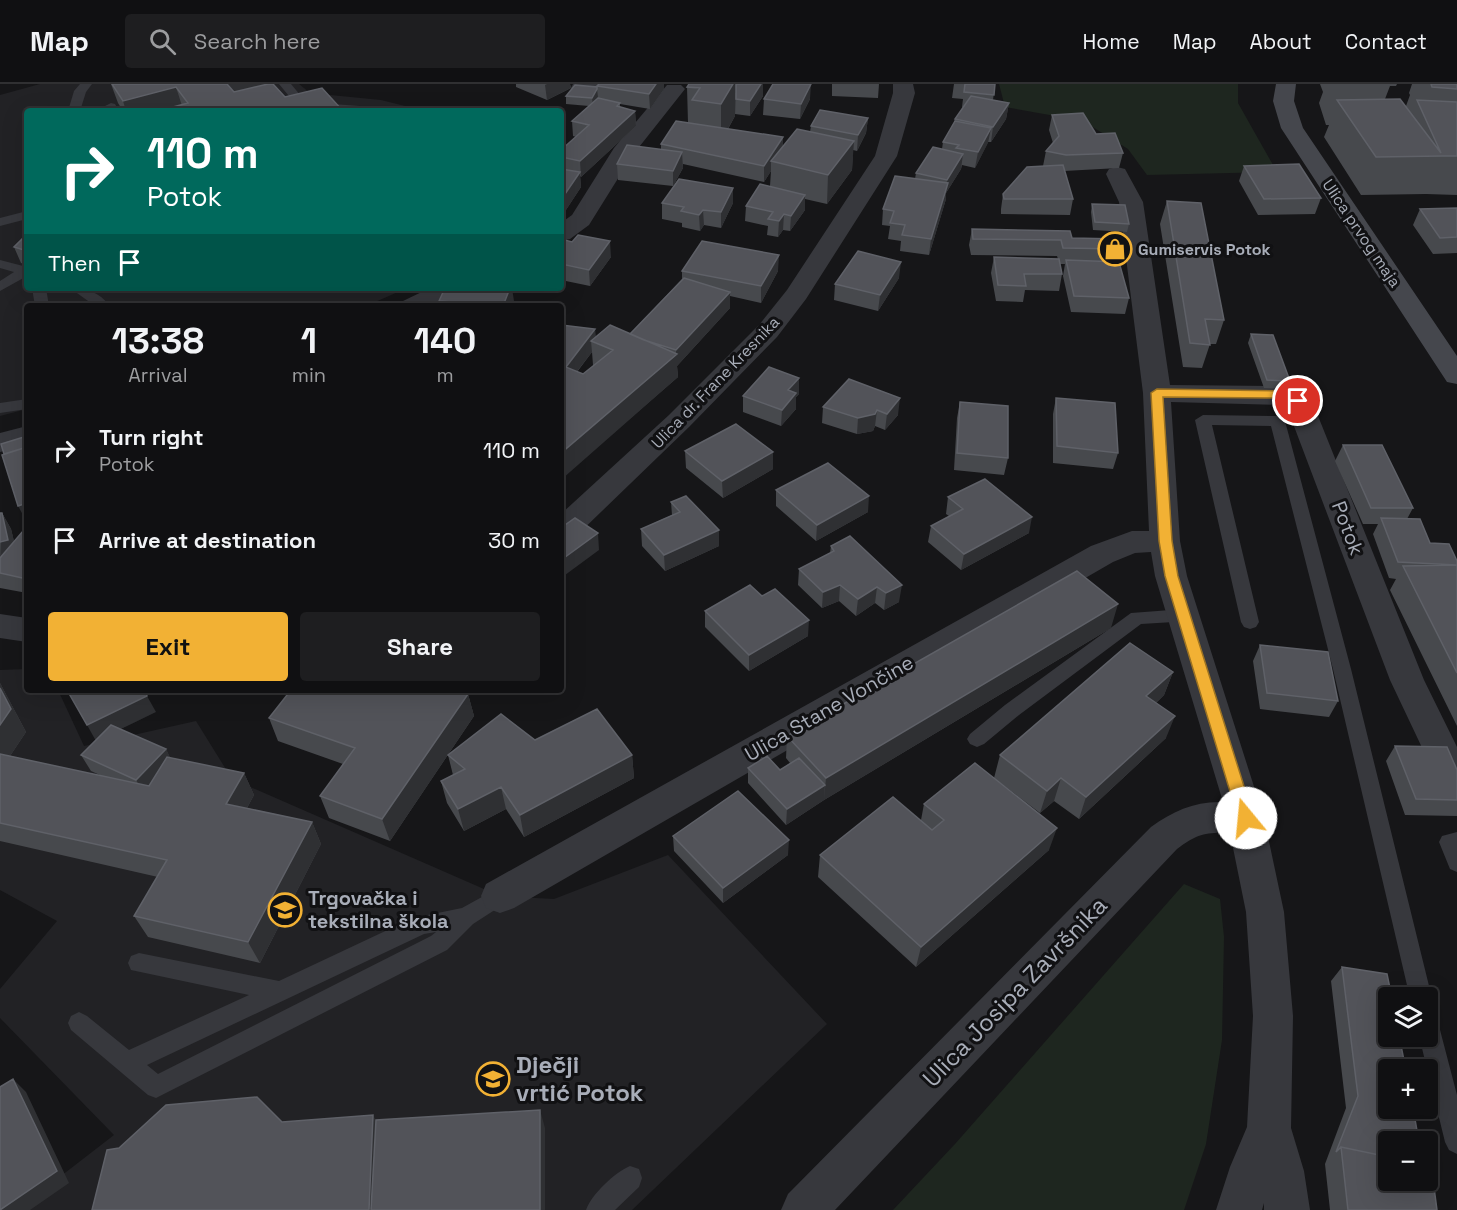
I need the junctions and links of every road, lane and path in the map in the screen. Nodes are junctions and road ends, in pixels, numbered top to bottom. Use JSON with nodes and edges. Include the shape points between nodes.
{"nodes":[{"id":1,"x":86,"y":84,"type":"edge"},
{"id":2,"x":285,"y":84,"type":"edge"},
{"id":3,"x":903,"y":84,"type":"edge"},
{"id":4,"x":1286,"y":84,"type":"edge"},
{"id":5,"x":674,"y":89,"type":"dead end"},
{"id":6,"x":75,"y":108,"type":"edge"},
{"id":7,"x":338,"y":108,"type":"edge"},
{"id":8,"x":1118,"y":174,"type":"dead end"},
{"id":9,"x":24,"y":216,"type":"edge"},
{"id":10,"x":0,"y":222,"type":"edge"},
{"id":11,"x":564,"y":232,"type":"edge"},
{"id":12,"x":0,"y":264,"type":"edge"},
{"id":13,"x":24,"y":271,"type":"edge"},
{"id":14,"x":24,"y":273,"type":"edge"},
{"id":15,"x":0,"y":287,"type":"edge"},
{"id":16,"x":82,"y":291,"type":"edge"},
{"id":17,"x":444,"y":291,"type":"edge"},
{"id":18,"x":99,"y":303,"type":"edge"},
{"id":19,"x":418,"y":303,"type":"edge"},
{"id":20,"x":1457,"y":376,"type":"edge"},
{"id":21,"x":1157,"y":393,"type":"junction"},
{"id":22,"x":24,"y":404,"type":"edge"},
{"id":23,"x":0,"y":408,"type":"edge"},
{"id":24,"x":24,"y":436,"type":"edge"},
{"id":25,"x":0,"y":443,"type":"edge"},
{"id":26,"x":564,"y":529,"type":"edge"},
{"id":27,"x":1166,"y":541,"type":"junction"},
{"id":28,"x":1184,"y":616,"type":"junction"},
{"id":29,"x":1250,"y":622,"type":"dead end"},
{"id":30,"x":0,"y":626,"type":"edge"},
{"id":31,"x":24,"y":630,"type":"edge"},
{"id":32,"x":977,"y":739,"type":"dead end"},
{"id":33,"x":1457,"y":784,"type":"edge"},
{"id":34,"x":1246,"y":818,"type":"junction"},
{"id":35,"x":1457,"y":841,"type":"edge"},
{"id":36,"x":1457,"y":863,"type":"edge"},
{"id":37,"x":500,"y":896,"type":"joint"},
{"id":38,"x":466,"y":917,"type":"junction"},
{"id":39,"x":139,"y":963,"type":"dead end"},
{"id":40,"x":1418,"y":987,"type":"edge"},
{"id":41,"x":280,"y":991,"type":"junction"},
{"id":42,"x":80,"y":1023,"type":"dead end"},
{"id":43,"x":1433,"y":1047,"type":"edge"},
{"id":44,"x":127,"y":1063,"type":"junction"},
{"id":45,"x":1269,"y":1128,"type":"junction"},
{"id":46,"x":1457,"y":1142,"type":"edge"},
{"id":47,"x":630,"y":1178,"type":"dead end"},
{"id":48,"x":598,"y":1210,"type":"edge"},
{"id":49,"x":804,"y":1210,"type":"edge"},
{"id":50,"x":1239,"y":1210,"type":"edge"},
{"id":51,"x":1287,"y":1210,"type":"edge"}],
"edges":[{"from":1,"to":6,"type":"lane"},
{"from":2,"to":7,"type":"lane","via":[[302,105]]},
{"from":3,"to":26,"type":"street","name":"Ulica dr. Frane Kresnika","via":[[904,93],[886,156],[797,294],[768,331],[679,421]]},
{"from":4,"to":20,"type":"main road","name":"Ulica prvog maja","via":[[1283,106],[1292,128]]},
{"from":5,"to":11,"type":"street","via":[[622,153],[581,220]]},
{"from":8,"to":21,"type":"street","via":[[1131,202]]},
{"from":9,"to":10,"type":"lane"},
{"from":12,"to":13,"type":"lane"},
{"from":14,"to":15,"type":"lane"},
{"from":16,"to":18,"type":"lane"},
{"from":17,"to":19,"type":"street"},
{"from":21,"to":27,"type":"street"},
{"from":21,"to":33,"type":"street","name":"Potok","via":[[1282,395],[1298,401],[1407,680]]},
{"from":22,"to":23,"type":"lane"},
{"from":24,"to":25,"type":"street"},
{"from":27,"to":28,"type":"street","via":[[1171,576]]},
{"from":27,"to":37,"type":"street","name":"Ulica Stane Vončine","via":[[1132,542],[1102,554]]},
{"from":28,"to":32,"type":"lane","via":[[1137,618]]},
{"from":28,"to":34,"type":"street"},
{"from":29,"to":40,"type":"lane","via":[[1203,420],[1277,421]]},
{"from":30,"to":31,"type":"street"},
{"from":34,"to":45,"type":"street","via":[[1265,912],[1272,1004]]},
{"from":34,"to":49,"type":"street","name":"Ulica Josipa Završnika","via":[[1198,817],[1164,838]]},
{"from":35,"to":36,"type":"lane","via":[[1449,842]]},
{"from":37,"to":38,"type":"lane"},
{"from":38,"to":41,"type":"lane","via":[[421,925]]},
{"from":38,"to":44,"type":"lane","via":[[440,943],[156,1087]]},
{"from":39,"to":41,"type":"lane"},
{"from":41,"to":44,"type":"lane"},
{"from":42,"to":44,"type":"lane"},
{"from":43,"to":46,"type":"lane"},
{"from":45,"to":50,"type":"street"},
{"from":45,"to":51,"type":"street","via":[[1282,1171]]},
{"from":47,"to":48,"type":"lane"}]}
